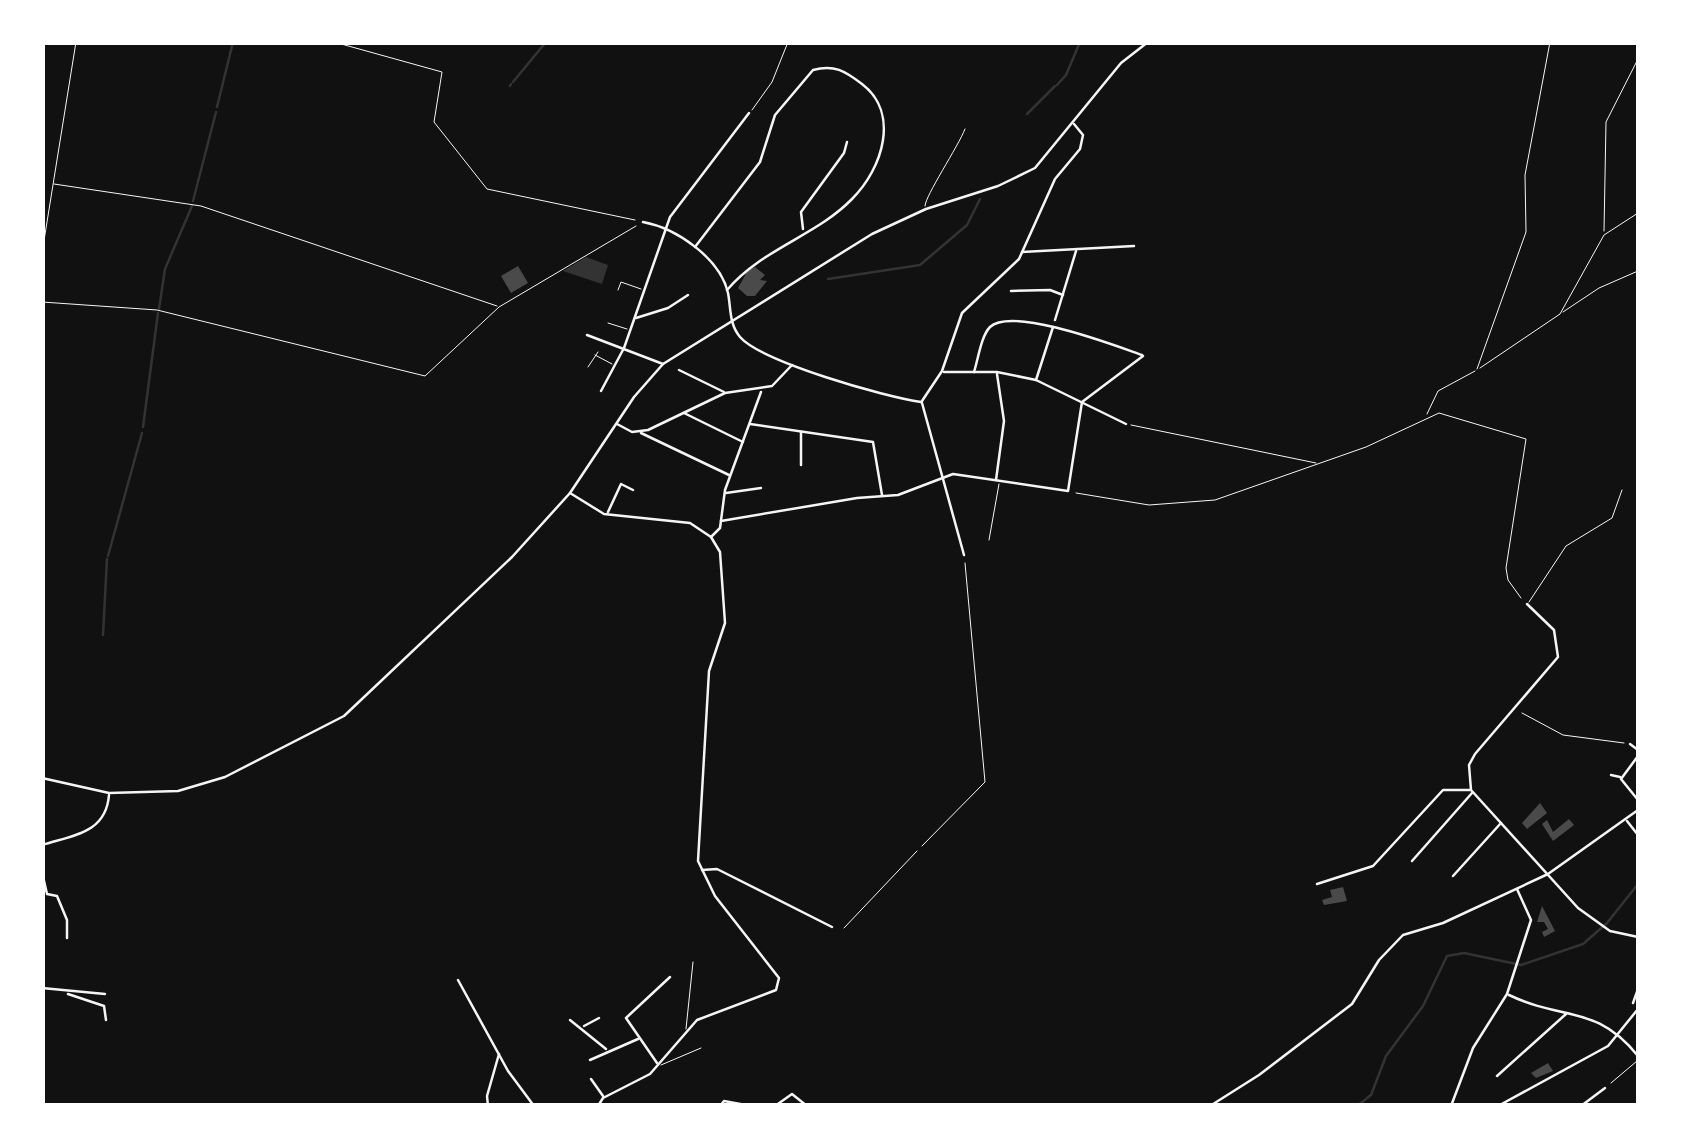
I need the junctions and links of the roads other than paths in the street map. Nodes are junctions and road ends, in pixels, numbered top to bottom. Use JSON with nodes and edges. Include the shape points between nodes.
{"nodes":[{"id":1,"x":1148,"y":42,"type":"edge"},
{"id":2,"x":749,"y":113,"type":"road end"},
{"id":3,"x":1074,"y":124,"type":"junction"},
{"id":4,"x":966,"y":128,"type":"dead end"},
{"id":5,"x":846,"y":142,"type":"dead end"},
{"id":6,"x":926,"y":209,"type":"junction"},
{"id":7,"x":643,"y":222,"type":"road end"},
{"id":8,"x":666,"y":226,"type":"junction"},
{"id":9,"x":803,"y":230,"type":"junction"},
{"id":10,"x":1134,"y":246,"type":"dead end"},
{"id":11,"x":696,"y":247,"type":"junction"},
{"id":12,"x":1076,"y":250,"type":"junction"},
{"id":13,"x":1022,"y":252,"type":"junction"},
{"id":14,"x":618,"y":290,"type":"dead end"},
{"id":15,"x":644,"y":290,"type":"junction"},
{"id":16,"x":728,"y":290,"type":"junction"},
{"id":17,"x":1010,"y":291,"type":"dead end"},
{"id":18,"x":688,"y":294,"type":"dead end"},
{"id":19,"x":1064,"y":295,"type":"junction"},
{"id":20,"x":634,"y":318,"type":"junction"},
{"id":21,"x":731,"y":319,"type":"junction"},
{"id":22,"x":608,"y":323,"type":"dead end"},
{"id":23,"x":1054,"y":323,"type":"junction"},
{"id":24,"x":630,"y":330,"type":"junction"},
{"id":25,"x":586,"y":335,"type":"dead end"},
{"id":26,"x":624,"y":348,"type":"junction"},
{"id":27,"x":662,"y":364,"type":"junction"},
{"id":28,"x":792,"y":364,"type":"junction"},
{"id":29,"x":614,"y":366,"type":"junction"},
{"id":30,"x":588,"y":367,"type":"dead end"},
{"id":31,"x":679,"y":370,"type":"dead end"},
{"id":32,"x":942,"y":371,"type":"junction"},
{"id":33,"x":974,"y":372,"type":"junction"},
{"id":34,"x":997,"y":372,"type":"junction"},
{"id":35,"x":1036,"y":380,"type":"junction"},
{"id":36,"x":762,"y":390,"type":"junction"},
{"id":37,"x":601,"y":391,"type":"dead end"},
{"id":38,"x":725,"y":392,"type":"junction"},
{"id":39,"x":921,"y":402,"type":"junction"},
{"id":40,"x":1082,"y":402,"type":"junction"},
{"id":41,"x":682,"y":413,"type":"junction"},
{"id":42,"x":617,"y":424,"type":"junction"},
{"id":43,"x":750,"y":424,"type":"junction"},
{"id":44,"x":1126,"y":424,"type":"road end"},
{"id":45,"x":638,"y":432,"type":"junction"},
{"id":46,"x":801,"y":432,"type":"junction"},
{"id":47,"x":743,"y":442,"type":"junction"},
{"id":48,"x":802,"y":465,"type":"dead end"},
{"id":49,"x":938,"y":468,"type":"junction"},
{"id":50,"x":953,"y":474,"type":"junction"},
{"id":51,"x":730,"y":476,"type":"junction"},
{"id":52,"x":944,"y":480,"type":"junction"},
{"id":53,"x":998,"y":480,"type":"junction"},
{"id":54,"x":761,"y":488,"type":"dead end"},
{"id":55,"x":633,"y":490,"type":"dead end"},
{"id":56,"x":1622,"y":490,"type":"dead end"},
{"id":57,"x":570,"y":494,"type":"junction"},
{"id":58,"x":724,"y":494,"type":"junction"},
{"id":59,"x":882,"y":496,"type":"junction"},
{"id":60,"x":607,"y":514,"type":"junction"},
{"id":61,"x":721,"y":521,"type":"junction"},
{"id":62,"x":712,"y":537,"type":"junction"},
{"id":63,"x":989,"y":540,"type":"dead end"},
{"id":64,"x":964,"y":555,"type":"road end"},
{"id":65,"x":1527,"y":604,"type":"joint"},
{"id":66,"x":1630,"y":744,"type":"road end"},
{"id":67,"x":1638,"y":753,"type":"edge"},
{"id":68,"x":1611,"y":775,"type":"dead end"},
{"id":69,"x":1621,"y":776,"type":"junction"},
{"id":70,"x":42,"y":778,"type":"edge"},
{"id":71,"x":1472,"y":791,"type":"junction"},
{"id":72,"x":110,"y":794,"type":"junction"},
{"id":73,"x":1638,"y":800,"type":"edge"},
{"id":74,"x":1638,"y":810,"type":"edge"},
{"id":75,"x":1626,"y":820,"type":"junction"},
{"id":76,"x":1502,"y":822,"type":"junction"},
{"id":77,"x":1638,"y":835,"type":"edge"},
{"id":78,"x":42,"y":844,"type":"edge"},
{"id":79,"x":917,"y":850,"type":"road end"},
{"id":80,"x":1412,"y":861,"type":"dead end"},
{"id":81,"x":701,"y":870,"type":"junction"},
{"id":82,"x":42,"y":872,"type":"edge"},
{"id":83,"x":1548,"y":874,"type":"junction"},
{"id":84,"x":1453,"y":876,"type":"dead end"},
{"id":85,"x":1317,"y":884,"type":"dead end"},
{"id":86,"x":1517,"y":889,"type":"junction"},
{"id":87,"x":45,"y":895,"type":"edge"},
{"id":88,"x":832,"y":927,"type":"dead end"},
{"id":89,"x":844,"y":928,"type":"dead end"},
{"id":90,"x":1638,"y":937,"type":"edge"},
{"id":91,"x":66,"y":938,"type":"dead end"},
{"id":92,"x":693,"y":962,"type":"dead end"},
{"id":93,"x":670,"y":977,"type":"dead end"},
{"id":94,"x":458,"y":980,"type":"dead end"},
{"id":95,"x":42,"y":988,"type":"edge"},
{"id":96,"x":1638,"y":989,"type":"edge"},
{"id":97,"x":68,"y":993,"type":"junction"},
{"id":98,"x":105,"y":994,"type":"dead end"},
{"id":99,"x":1508,"y":994,"type":"junction"},
{"id":100,"x":1633,"y":1002,"type":"dead end"},
{"id":101,"x":1638,"y":1009,"type":"edge"},
{"id":102,"x":1567,"y":1013,"type":"junction"},
{"id":103,"x":600,"y":1018,"type":"dead end"},
{"id":104,"x":106,"y":1020,"type":"dead end"},
{"id":105,"x":570,"y":1020,"type":"dead end"},
{"id":106,"x":584,"y":1027,"type":"junction"},
{"id":107,"x":686,"y":1029,"type":"junction"},
{"id":108,"x":1622,"y":1035,"type":"junction"},
{"id":109,"x":639,"y":1038,"type":"junction"},
{"id":110,"x":701,"y":1048,"type":"dead end"},
{"id":111,"x":607,"y":1050,"type":"junction"},
{"id":112,"x":500,"y":1052,"type":"junction"},
{"id":113,"x":1638,"y":1057,"type":"edge"},
{"id":114,"x":590,"y":1060,"type":"dead end"},
{"id":115,"x":658,"y":1064,"type":"junction"},
{"id":116,"x":1497,"y":1076,"type":"dead end"},
{"id":117,"x":591,"y":1079,"type":"dead end"},
{"id":118,"x":1605,"y":1088,"type":"road end"},
{"id":119,"x":604,"y":1098,"type":"junction"},
{"id":120,"x":598,"y":1105,"type":"edge"},
{"id":121,"x":488,"y":1106,"type":"edge"},
{"id":122,"x":534,"y":1106,"type":"edge"},
{"id":123,"x":720,"y":1106,"type":"edge"},
{"id":124,"x":751,"y":1106,"type":"edge"},
{"id":125,"x":775,"y":1106,"type":"edge"},
{"id":126,"x":807,"y":1106,"type":"edge"},
{"id":127,"x":1210,"y":1106,"type":"edge"},
{"id":128,"x":1451,"y":1106,"type":"edge"},
{"id":129,"x":1498,"y":1106,"type":"edge"},
{"id":130,"x":1581,"y":1106,"type":"edge"}],
"edges":[{"from":1,"to":3,"type":"street","via":[[1121,63]]},
{"from":2,"to":8,"type":"street"},
{"from":3,"to":6,"type":"street","via":[[1050,154],[1016,179]]},
{"from":3,"to":13,"type":"street","via":[[1084,141],[1055,179]]},
{"from":4,"to":6,"type":"lane","via":[[926,194]]},
{"from":5,"to":9,"type":"street","via":[[801,212]]},
{"from":6,"to":21,"type":"street"},
{"from":7,"to":8,"type":"street"},
{"from":8,"to":11,"type":"street"},
{"from":8,"to":15,"type":"street"},
{"from":9,"to":11,"type":"street","via":[[856,195],[885,136],[880,101],[830,66],[812,70],[775,114],[765,154]]},
{"from":9,"to":16,"type":"street","via":[[747,268]]},
{"from":10,"to":12,"type":"street"},
{"from":11,"to":16,"type":"street"},
{"from":12,"to":13,"type":"street"},
{"from":12,"to":19,"type":"street"},
{"from":13,"to":32,"type":"street","via":[[962,312]]},
{"from":14,"to":15,"type":"lane","via":[[621,282]]},
{"from":15,"to":20,"type":"street"},
{"from":16,"to":21,"type":"street"},
{"from":17,"to":19,"type":"street"},
{"from":18,"to":20,"type":"street"},
{"from":19,"to":23,"type":"street"},
{"from":20,"to":24,"type":"street"},
{"from":21,"to":27,"type":"street"},
{"from":21,"to":28,"type":"street","via":[[755,350]]},
{"from":22,"to":24,"type":"lane"},
{"from":23,"to":33,"type":"street","via":[[992,325]]},
{"from":23,"to":35,"type":"street"},
{"from":23,"to":40,"type":"street","via":[[1144,356]]},
{"from":24,"to":26,"type":"street"},
{"from":25,"to":26,"type":"street"},
{"from":26,"to":27,"type":"street"},
{"from":26,"to":29,"type":"street"},
{"from":27,"to":42,"type":"street"},
{"from":28,"to":36,"type":"street"},
{"from":28,"to":39,"type":"street"},
{"from":29,"to":30,"type":"lane","via":[[596,354]]},
{"from":29,"to":37,"type":"street"},
{"from":31,"to":38,"type":"street"},
{"from":32,"to":33,"type":"street"},
{"from":32,"to":39,"type":"street"},
{"from":33,"to":34,"type":"street"},
{"from":34,"to":35,"type":"street"},
{"from":34,"to":53,"type":"street","via":[[1004,421]]},
{"from":35,"to":40,"type":"street"},
{"from":36,"to":38,"type":"street"},
{"from":36,"to":43,"type":"street"},
{"from":38,"to":41,"type":"street"},
{"from":39,"to":49,"type":"street"},
{"from":40,"to":44,"type":"street"},
{"from":40,"to":53,"type":"street","via":[[1068,491]]},
{"from":41,"to":45,"type":"street"},
{"from":41,"to":47,"type":"street"},
{"from":42,"to":45,"type":"street"},
{"from":42,"to":57,"type":"street"},
{"from":43,"to":46,"type":"street"},
{"from":43,"to":47,"type":"street"},
{"from":45,"to":51,"type":"street"},
{"from":46,"to":48,"type":"street"},
{"from":46,"to":59,"type":"street","via":[[873,442]]},
{"from":47,"to":51,"type":"street"},
{"from":49,"to":50,"type":"street"},
{"from":49,"to":52,"type":"street"},
{"from":50,"to":52,"type":"street"},
{"from":50,"to":53,"type":"street"},
{"from":51,"to":58,"type":"street"},
{"from":52,"to":59,"type":"street"},
{"from":52,"to":64,"type":"street"},
{"from":53,"to":63,"type":"lane"},
{"from":54,"to":58,"type":"street"},
{"from":55,"to":60,"type":"street","via":[[621,484]]},
{"from":56,"to":65,"type":"lane","via":[[1612,518],[1566,546]]},
{"from":57,"to":60,"type":"street"},
{"from":57,"to":72,"type":"street","via":[[344,716],[204,785]]},
{"from":58,"to":61,"type":"street"},
{"from":59,"to":61,"type":"street"},
{"from":60,"to":62,"type":"street","via":[[684,521]]},
{"from":61,"to":62,"type":"street"},
{"from":62,"to":81,"type":"street","via":[[722,561],[724,623],[709,671]]},
{"from":65,"to":71,"type":"street","via":[[1554,630],[1559,650],[1471,760]]},
{"from":66,"to":67,"type":"street"},
{"from":67,"to":69,"type":"street"},
{"from":68,"to":69,"type":"street"},
{"from":69,"to":73,"type":"street"},
{"from":70,"to":72,"type":"street"},
{"from":71,"to":76,"type":"street"},
{"from":71,"to":80,"type":"street"},
{"from":71,"to":85,"type":"street","via":[[1443,790],[1373,866]]},
{"from":72,"to":78,"type":"street","via":[[100,824]]},
{"from":74,"to":75,"type":"street"},
{"from":75,"to":77,"type":"street"},
{"from":75,"to":83,"type":"street"},
{"from":76,"to":83,"type":"street"},
{"from":76,"to":84,"type":"street"},
{"from":79,"to":89,"type":"lane"},
{"from":81,"to":88,"type":"street","via":[[717,869]]},
{"from":81,"to":107,"type":"street","via":[[780,984]]},
{"from":82,"to":87,"type":"street"},
{"from":83,"to":86,"type":"street"},
{"from":83,"to":90,"type":"street","via":[[1607,930]]},
{"from":86,"to":99,"type":"street","via":[[1532,920]]},
{"from":86,"to":127,"type":"street","via":[[1403,934],[1352,1004]]},
{"from":87,"to":91,"type":"street","via":[[57,896]]},
{"from":92,"to":107,"type":"lane"},
{"from":93,"to":109,"type":"street","via":[[626,1018]]},
{"from":94,"to":112,"type":"street"},
{"from":95,"to":97,"type":"street"},
{"from":96,"to":100,"type":"street"},
{"from":97,"to":98,"type":"street"},
{"from":97,"to":104,"type":"street","via":[[104,1006]]},
{"from":99,"to":102,"type":"street"},
{"from":99,"to":128,"type":"street","via":[[1473,1048]]},
{"from":101,"to":108,"type":"street"},
{"from":102,"to":108,"type":"street","via":[[1593,1016]]},
{"from":102,"to":116,"type":"street"},
{"from":103,"to":106,"type":"street"},
{"from":105,"to":106,"type":"street"},
{"from":106,"to":111,"type":"street"},
{"from":107,"to":115,"type":"street"},
{"from":108,"to":113,"type":"street"},
{"from":108,"to":129,"type":"street"},
{"from":109,"to":111,"type":"street"},
{"from":109,"to":115,"type":"street"},
{"from":110,"to":115,"type":"lane"},
{"from":111,"to":114,"type":"street"},
{"from":112,"to":121,"type":"street"},
{"from":112,"to":122,"type":"street"},
{"from":115,"to":119,"type":"street"},
{"from":117,"to":119,"type":"street"},
{"from":118,"to":130,"type":"street"},
{"from":119,"to":120,"type":"street"},
{"from":123,"to":124,"type":"street"},
{"from":125,"to":126,"type":"street","via":[[792,1094]]}]}
